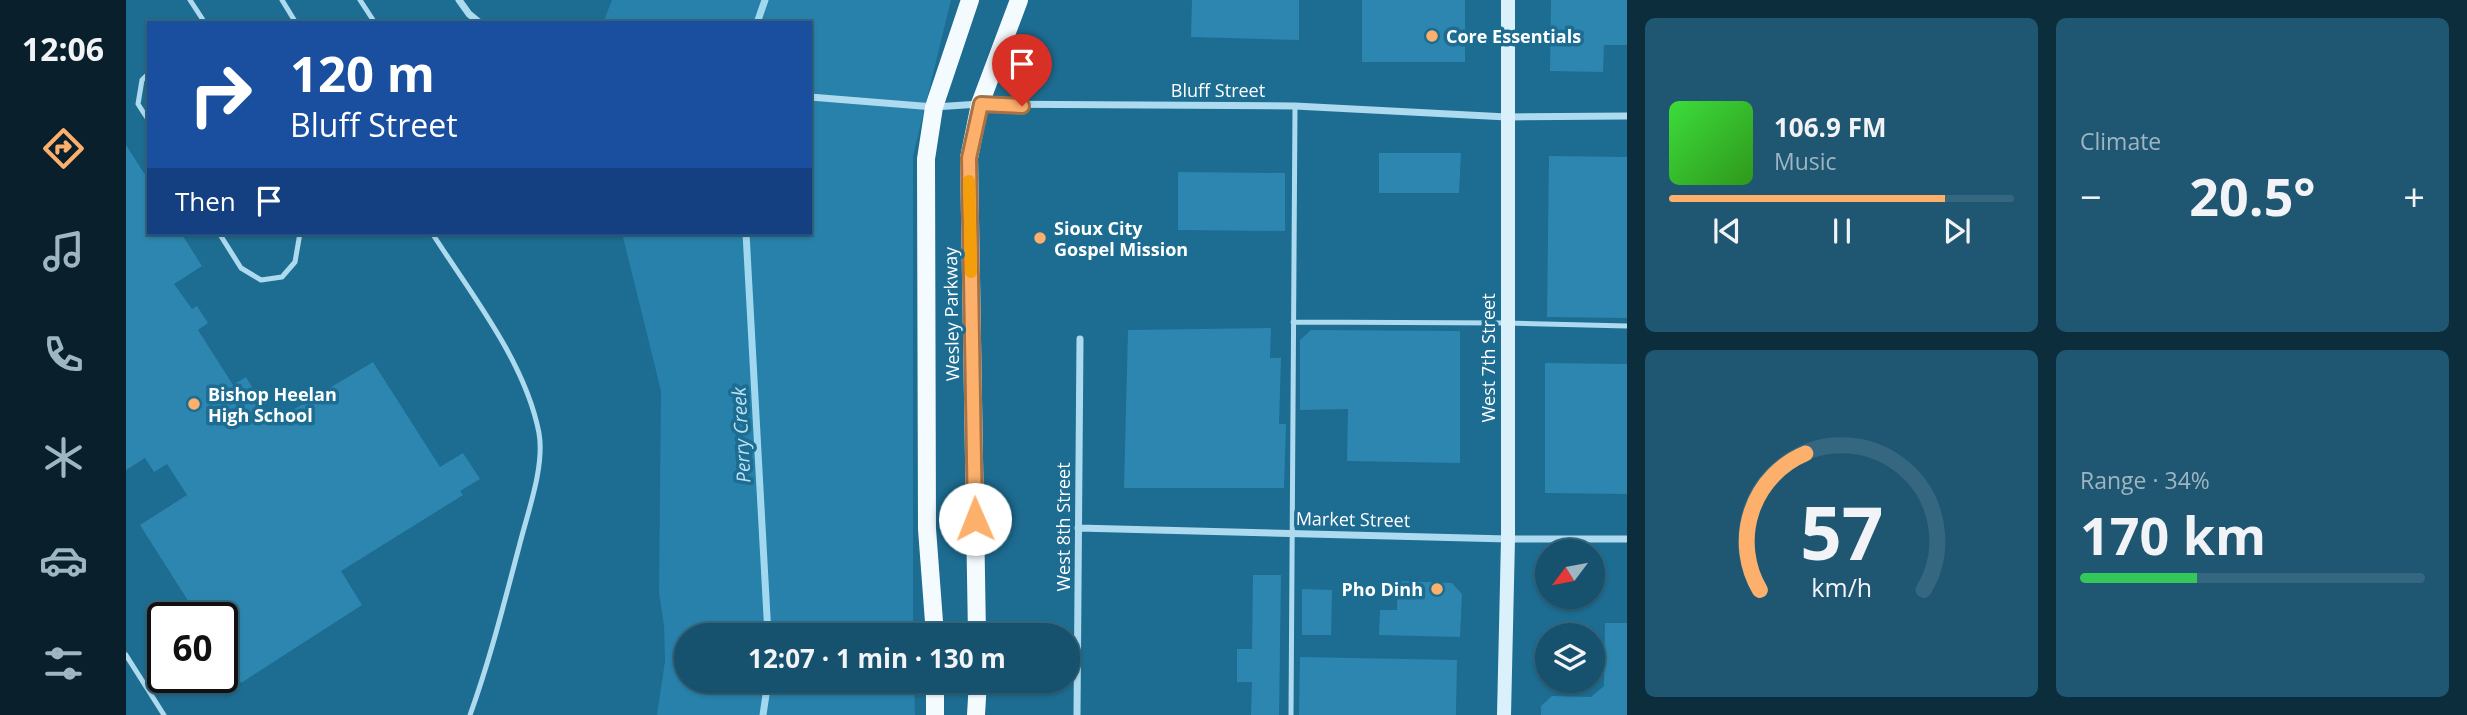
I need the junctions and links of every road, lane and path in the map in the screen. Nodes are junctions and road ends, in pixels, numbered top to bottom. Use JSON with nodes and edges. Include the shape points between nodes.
{"nodes":[{"id":1,"x":190,"y":0,"type":"edge"},
{"id":2,"x":282,"y":0,"type":"edge"},
{"id":3,"x":360,"y":0,"type":"edge"},
{"id":4,"x":459,"y":0,"type":"edge"},
{"id":5,"x":970,"y":0,"type":"edge"},
{"id":6,"x":1019,"y":0,"type":"edge"},
{"id":7,"x":1508,"y":0,"type":"edge"},
{"id":8,"x":204,"y":21,"type":"edge"},
{"id":9,"x":295,"y":21,"type":"edge"},
{"id":10,"x":374,"y":21,"type":"edge"},
{"id":11,"x":478,"y":21,"type":"edge"},
{"id":12,"x":147,"y":75,"type":"edge"},
{"id":13,"x":812,"y":97,"type":"edge"},
{"id":14,"x":981,"y":104,"type":"junction"},
{"id":15,"x":1295,"y":106,"type":"junction"},
{"id":16,"x":934,"y":107,"type":"junction"},
{"id":17,"x":1627,"y":116,"type":"edge"},
{"id":18,"x":1507,"y":117,"type":"junction"},
{"id":19,"x":147,"y":118,"type":"edge"},
{"id":20,"x":220,"y":235,"type":"edge"},
{"id":21,"x":300,"y":235,"type":"edge"},
{"id":22,"x":433,"y":235,"type":"edge"},
{"id":23,"x":1293,"y":322,"type":"junction"},
{"id":24,"x":1507,"y":323,"type":"junction"},
{"id":25,"x":1627,"y":326,"type":"edge"},
{"id":26,"x":1080,"y":339,"type":"dead end"},
{"id":27,"x":1078,"y":528,"type":"junction"},
{"id":28,"x":1292,"y":533,"type":"junction"},
{"id":29,"x":1508,"y":539,"type":"junction"},
{"id":30,"x":1627,"y":539,"type":"edge"},
{"id":31,"x":933,"y":623,"type":"edge"},
{"id":32,"x":977,"y":623,"type":"edge"},
{"id":33,"x":126,"y":656,"type":"edge"},
{"id":34,"x":935,"y":693,"type":"edge"},
{"id":35,"x":977,"y":693,"type":"edge"},
{"id":36,"x":164,"y":715,"type":"edge"},
{"id":37,"x":470,"y":715,"type":"edge"},
{"id":38,"x":935,"y":715,"type":"edge"},
{"id":39,"x":976,"y":715,"type":"edge"},
{"id":40,"x":1077,"y":715,"type":"edge"},
{"id":41,"x":1291,"y":715,"type":"edge"},
{"id":42,"x":1504,"y":715,"type":"edge"}],
"edges":[{"from":1,"to":8,"type":"lane"},
{"from":2,"to":9,"type":"lane"},
{"from":3,"to":10,"type":"lane"},
{"from":4,"to":11,"type":"street"},
{"from":5,"to":16,"type":"main road","name":"Wesley Parkway"},
{"from":6,"to":14,"type":"main road","name":"Wesley Parkway"},
{"from":7,"to":18,"type":"main road","name":"West 7th Street"},
{"from":12,"to":19,"type":"lane","via":[[138,104]]},
{"from":13,"to":16,"type":"street","name":"Bluff Street"},
{"from":14,"to":15,"type":"street","name":"Bluff Street"},
{"from":14,"to":16,"type":"street","name":"Bluff Street"},
{"from":14,"to":32,"type":"main road","name":"Wesley Parkway","via":[[969,158]]},
{"from":15,"to":18,"type":"street","name":"Bluff Street"},
{"from":15,"to":23,"type":"lane"},
{"from":16,"to":31,"type":"main road","name":"Wesley Parkway","via":[[924,222],[927,529]]},
{"from":17,"to":18,"type":"street","name":"Bluff Street"},
{"from":18,"to":24,"type":"main road","name":"West 7th Street"},
{"from":20,"to":21,"type":"lane","via":[[241,268],[261,280],[282,277],[295,262]]},
{"from":22,"to":37,"type":"lane","via":[[506,349],[528,391],[540,435],[538,475]]},
{"from":23,"to":24,"type":"lane"},
{"from":23,"to":28,"type":"lane"},
{"from":24,"to":25,"type":"lane"},
{"from":24,"to":29,"type":"main road","name":"West 7th Street"},
{"from":26,"to":27,"type":"street","name":"West 8th Street"},
{"from":27,"to":28,"type":"street","name":"Market Street"},
{"from":27,"to":40,"type":"street","name":"West 8th Street"},
{"from":28,"to":29,"type":"street","name":"Market Street"},
{"from":28,"to":41,"type":"lane"},
{"from":29,"to":30,"type":"street","name":"Market Street"},
{"from":29,"to":42,"type":"main road","name":"West 7th Street"},
{"from":33,"to":36,"type":"lane"},
{"from":34,"to":38,"type":"main road"},
{"from":35,"to":39,"type":"main road"}]}
